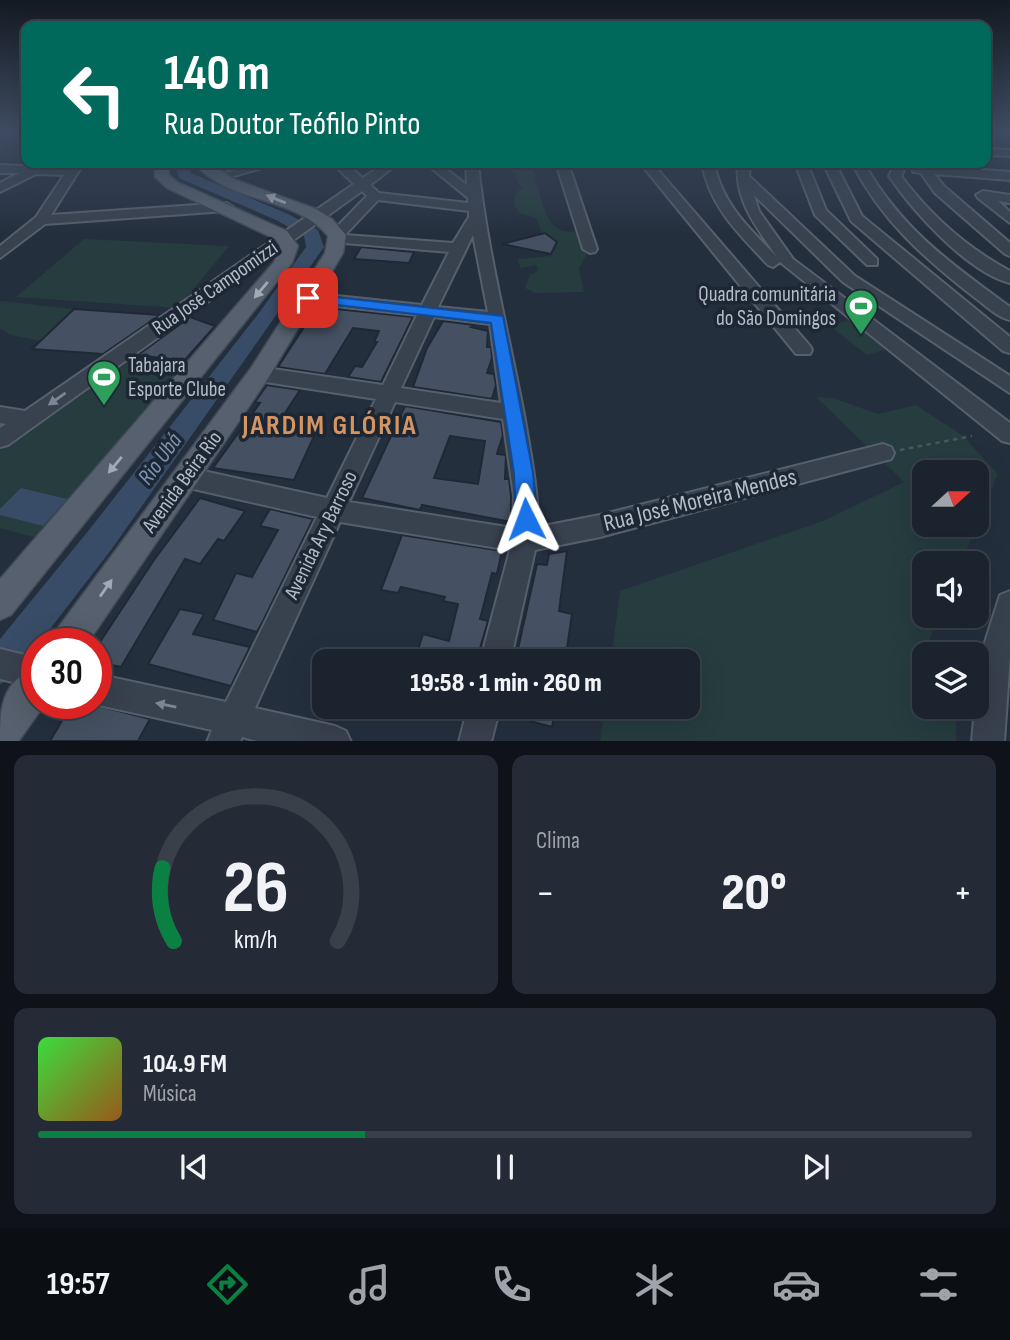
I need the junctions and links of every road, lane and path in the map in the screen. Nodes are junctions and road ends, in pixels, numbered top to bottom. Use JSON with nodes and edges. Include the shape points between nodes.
{"nodes":[{"id":1,"x":21,"y":167,"type":"edge"},
{"id":2,"x":36,"y":168,"type":"edge"},
{"id":3,"x":74,"y":168,"type":"edge"},
{"id":4,"x":161,"y":168,"type":"edge"},
{"id":5,"x":229,"y":168,"type":"edge"},
{"id":6,"x":341,"y":168,"type":"edge"},
{"id":7,"x":386,"y":168,"type":"edge"},
{"id":8,"x":435,"y":168,"type":"edge"},
{"id":9,"x":473,"y":168,"type":"edge"},
{"id":10,"x":564,"y":168,"type":"edge"},
{"id":11,"x":650,"y":168,"type":"edge"},
{"id":12,"x":708,"y":168,"type":"edge"},
{"id":13,"x":802,"y":168,"type":"edge"},
{"id":14,"x":831,"y":168,"type":"edge"},
{"id":15,"x":861,"y":168,"type":"edge"},
{"id":16,"x":898,"y":168,"type":"edge"},
{"id":17,"x":915,"y":168,"type":"edge"},
{"id":18,"x":0,"y":169,"type":"edge"},
{"id":19,"x":211,"y":170,"type":"edge"},
{"id":20,"x":744,"y":170,"type":"edge"},
{"id":21,"x":925,"y":170,"type":"junction"},
{"id":22,"x":1010,"y":176,"type":"edge"},
{"id":23,"x":807,"y":183,"type":"junction"},
{"id":24,"x":840,"y":186,"type":"junction"},
{"id":25,"x":0,"y":188,"type":"edge"},
{"id":26,"x":904,"y":188,"type":"junction"},
{"id":27,"x":356,"y":189,"type":"junction"},
{"id":28,"x":940,"y":190,"type":"junction"},
{"id":29,"x":377,"y":198,"type":"junction"},
{"id":30,"x":1010,"y":198,"type":"edge"},
{"id":31,"x":848,"y":204,"type":"junction"},
{"id":32,"x":226,"y":207,"type":"junction"},
{"id":33,"x":883,"y":207,"type":"junction"},
{"id":34,"x":477,"y":208,"type":"junction"},
{"id":35,"x":920,"y":209,"type":"junction"},
{"id":36,"x":1010,"y":219,"type":"edge"},
{"id":37,"x":41,"y":220,"type":"junction"},
{"id":38,"x":301,"y":228,"type":"junction"},
{"id":39,"x":337,"y":237,"type":"junction"},
{"id":40,"x":1007,"y":245,"type":"edge"},
{"id":41,"x":458,"y":248,"type":"junction"},
{"id":42,"x":590,"y":249,"type":"dead end"},
{"id":43,"x":0,"y":253,"type":"edge"},
{"id":44,"x":1010,"y":259,"type":"edge"},
{"id":45,"x":872,"y":262,"type":"dead end"},
{"id":46,"x":781,"y":263,"type":"junction"},
{"id":47,"x":982,"y":263,"type":"junction"},
{"id":48,"x":732,"y":264,"type":"junction"},
{"id":49,"x":1010,"y":278,"type":"edge"},
{"id":50,"x":308,"y":298,"type":"junction"},
{"id":51,"x":430,"y":311,"type":"junction"},
{"id":52,"x":1010,"y":315,"type":"edge"},
{"id":53,"x":498,"y":319,"type":"junction"},
{"id":54,"x":1010,"y":347,"type":"edge"},
{"id":55,"x":803,"y":350,"type":"dead end"},
{"id":56,"x":259,"y":374,"type":"junction"},
{"id":57,"x":1010,"y":386,"type":"edge"},
{"id":58,"x":389,"y":393,"type":"junction"},
{"id":59,"x":511,"y":412,"type":"junction"},
{"id":60,"x":0,"y":415,"type":"edge"},
{"id":61,"x":28,"y":419,"type":"junction"},
{"id":62,"x":1010,"y":435,"type":"edge"},
{"id":63,"x":972,"y":436,"type":"dead end"},
{"id":64,"x":0,"y":439,"type":"edge"},
{"id":65,"x":883,"y":453,"type":"joint"},
{"id":66,"x":185,"y":477,"type":"junction"},
{"id":67,"x":332,"y":510,"type":"junction"},
{"id":68,"x":525,"y":541,"type":"junction"},
{"id":69,"x":0,"y":604,"type":"edge"},
{"id":70,"x":1010,"y":605,"type":"edge"},
{"id":71,"x":78,"y":628,"type":"edge"},
{"id":72,"x":498,"y":649,"type":"edge"},
{"id":73,"x":1002,"y":666,"type":"edge"},
{"id":74,"x":21,"y":678,"type":"edge"},
{"id":75,"x":112,"y":695,"type":"edge"},
{"id":76,"x":481,"y":719,"type":"edge"},
{"id":77,"x":228,"y":730,"type":"edge"},
{"id":78,"x":0,"y":734,"type":"edge"},
{"id":79,"x":335,"y":741,"type":"edge"},
{"id":80,"x":475,"y":741,"type":"edge"},
{"id":81,"x":988,"y":741,"type":"edge"}],
"edges":[{"from":1,"to":18,"type":"street"},
{"from":2,"to":25,"type":"street"},
{"from":3,"to":37,"type":"street"},
{"from":4,"to":32,"type":"main road","via":[[162,177],[172,186]]},
{"from":5,"to":19,"type":"street"},
{"from":6,"to":27,"type":"street"},
{"from":7,"to":27,"type":"street","name":"Rua José Campomizzi"},
{"from":8,"to":34,"type":"street"},
{"from":9,"to":34,"type":"street"},
{"from":10,"to":42,"type":"street"},
{"from":11,"to":48,"type":"street"},
{"from":12,"to":46,"type":"street","via":[[709,182],[721,206]]},
{"from":13,"to":23,"type":"street"},
{"from":14,"to":24,"type":"street"},
{"from":15,"to":33,"type":"street"},
{"from":16,"to":26,"type":"street","via":[[895,176]]},
{"from":17,"to":21,"type":"street"},
{"from":38,"to":19,"type":"main road","one_way":true},
{"from":20,"to":46,"type":"street","via":[[752,211]]},
{"from":20,"to":57,"type":"street","via":[[849,279]]},
{"from":21,"to":22,"type":"street"},
{"from":21,"to":28,"type":"street"},
{"from":23,"to":24,"type":"street"},
{"from":23,"to":45,"type":"street","via":[[820,212]]},
{"from":24,"to":31,"type":"street"},
{"from":26,"to":28,"type":"street"},
{"from":26,"to":35,"type":"street"},
{"from":27,"to":29,"type":"street"},
{"from":27,"to":38,"type":"street","name":"Rua José Campomizzi"},
{"from":28,"to":40,"type":"street"},
{"from":29,"to":34,"type":"street"},
{"from":29,"to":39,"type":"street"},
{"from":30,"to":36,"type":"street","via":[[983,195]]},
{"from":31,"to":33,"type":"street"},
{"from":31,"to":54,"type":"street","via":[[856,218]]},
{"from":32,"to":37,"type":"street"},
{"from":32,"to":38,"type":"main road"},
{"from":33,"to":35,"type":"street"},
{"from":33,"to":52,"type":"street","via":[[940,262]]},
{"from":34,"to":41,"type":"street","name":"Avenida Ary Barroso"},
{"from":34,"to":53,"type":"street"},
{"from":35,"to":47,"type":"street"},
{"from":37,"to":43,"type":"street"},
{"from":38,"to":39,"type":"main road"},
{"from":38,"to":61,"type":"street","name":"Rua José Campomizzi","one_way":true},
{"from":38,"to":69,"type":"main road","one_way":true,"via":[[283,263]]},
{"from":39,"to":41,"type":"street"},
{"from":39,"to":50,"type":"main road","name":"Avenida Beira Rio","via":[[325,271]]},
{"from":41,"to":51,"type":"street","name":"Avenida Ary Barroso"},
{"from":44,"to":47,"type":"street"},
{"from":46,"to":48,"type":"street"},
{"from":46,"to":62,"type":"street"},
{"from":47,"to":49,"type":"street"},
{"from":48,"to":55,"type":"street"},
{"from":50,"to":51,"type":"street"},
{"from":50,"to":56,"type":"main road","name":"Avenida Beira Rio"},
{"from":51,"to":53,"type":"street"},
{"from":51,"to":58,"type":"street","name":"Avenida Ary Barroso"},
{"from":53,"to":59,"type":"street"},
{"from":56,"to":58,"type":"street"},
{"from":56,"to":66,"type":"main road","name":"Avenida Beira Rio"},
{"from":58,"to":59,"type":"street"},
{"from":58,"to":67,"type":"street","name":"Avenida Ary Barroso"},
{"from":59,"to":68,"type":"street","via":[[526,496]]},
{"from":60,"to":61,"type":"street"},
{"from":61,"to":64,"type":"street","name":"Rua José Campomizzi"},
{"from":63,"to":65,"type":"path"},
{"from":65,"to":68,"type":"street","name":"Rua José Moreira Mendes"},
{"from":66,"to":67,"type":"street","name":"Rua José Moreira Mendes"},
{"from":71,"to":66,"type":"main road","name":"Avenida Beira Rio","one_way":true},
{"from":67,"to":68,"type":"street","name":"Rua José Moreira Mendes"},
{"from":67,"to":77,"type":"street","name":"Avenida Ary Barroso"},
{"from":68,"to":72,"type":"street"},
{"from":70,"to":73,"type":"street"},
{"from":73,"to":81,"type":"street"},
{"from":74,"to":78,"type":"main road"},
{"from":77,"to":75,"type":"street","one_way":true},
{"from":76,"to":80,"type":"street"},
{"from":77,"to":79,"type":"street"}]}
